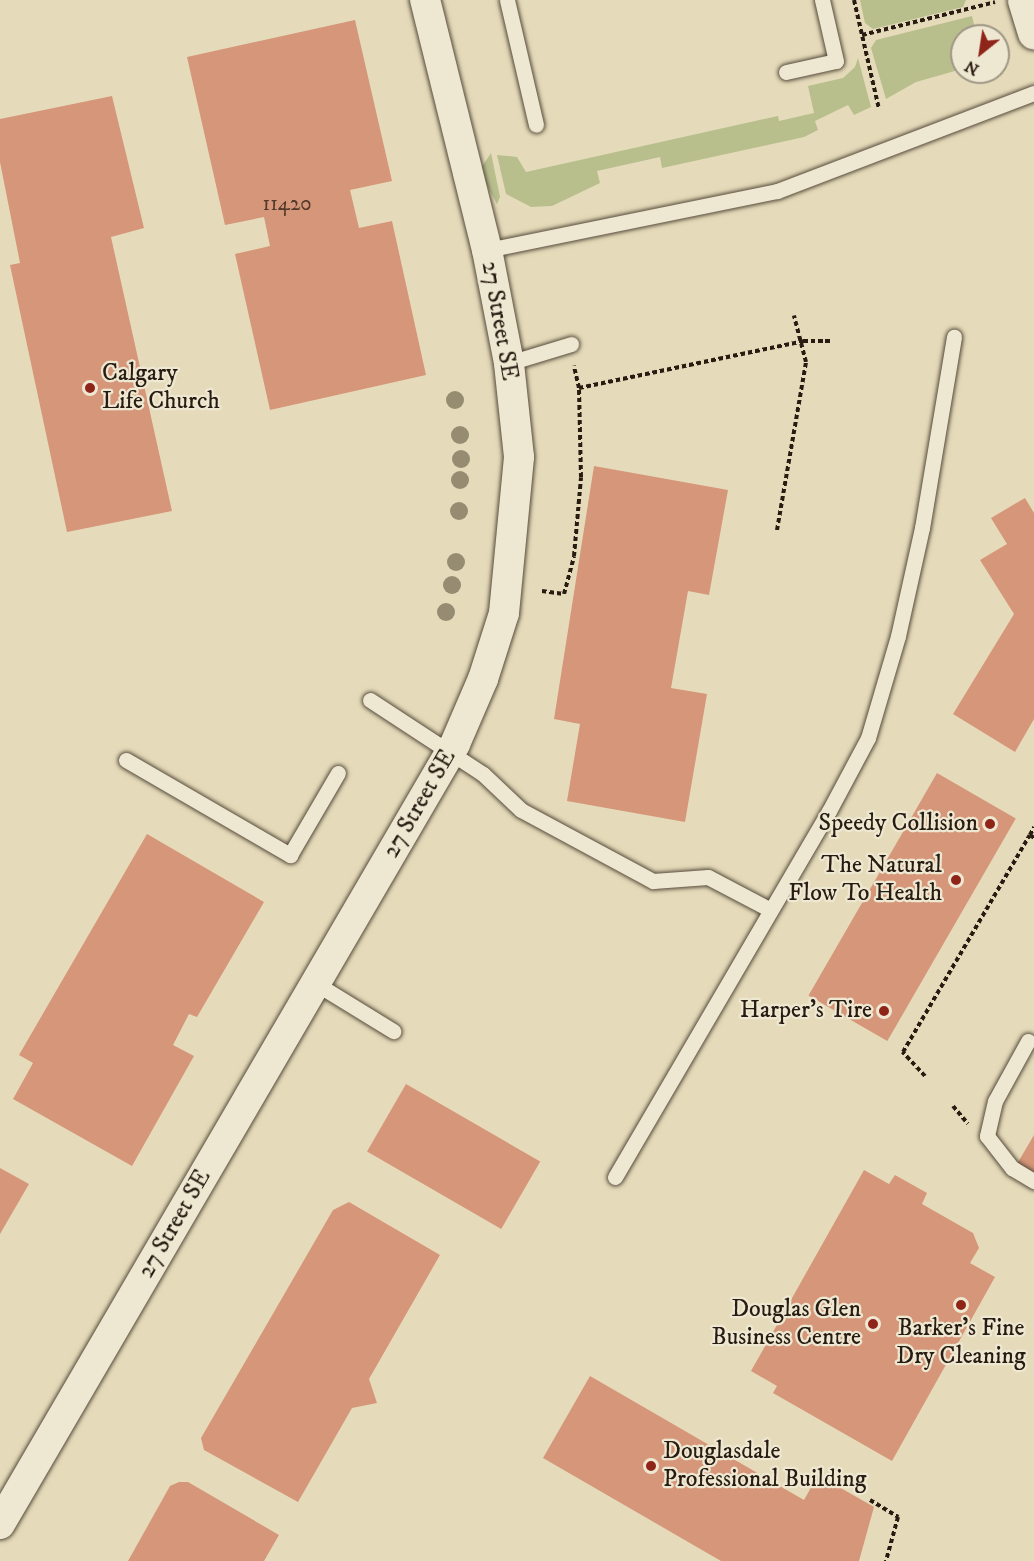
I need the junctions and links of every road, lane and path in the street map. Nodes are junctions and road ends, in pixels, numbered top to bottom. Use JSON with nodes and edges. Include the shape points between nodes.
{"nodes":[{"id":1,"x":425,"y":0,"type":"edge"},
{"id":2,"x":507,"y":0,"type":"edge"},
{"id":3,"x":822,"y":0,"type":"edge"},
{"id":4,"x":854,"y":0,"type":"edge"},
{"id":5,"x":1002,"y":0,"type":"edge"},
{"id":6,"x":1024,"y":0,"type":"edge"},
{"id":7,"x":1034,"y":31,"type":"edge"},
{"id":8,"x":862,"y":35,"type":"junction"},
{"id":9,"x":786,"y":72,"type":"dead end"},
{"id":10,"x":1034,"y":93,"type":"edge"},
{"id":11,"x":879,"y":109,"type":"dead end"},
{"id":12,"x":536,"y":125,"type":"dead end"},
{"id":13,"x":487,"y":250,"type":"junction"},
{"id":14,"x":794,"y":316,"type":"dead end"},
{"id":15,"x":954,"y":337,"type":"dead end"},
{"id":16,"x":803,"y":341,"type":"junction"},
{"id":17,"x":831,"y":341,"type":"dead end"},
{"id":18,"x":571,"y":344,"type":"dead end"},
{"id":19,"x":509,"y":363,"type":"junction"},
{"id":20,"x":574,"y":366,"type":"dead end"},
{"id":21,"x":579,"y":388,"type":"junction"},
{"id":22,"x":777,"y":530,"type":"dead end"},
{"id":23,"x":542,"y":591,"type":"dead end"},
{"id":24,"x":370,"y":700,"type":"dead end"},
{"id":25,"x":449,"y":753,"type":"junction"},
{"id":26,"x":126,"y":760,"type":"dead end"},
{"id":27,"x":338,"y":773,"type":"dead end"},
{"id":28,"x":1034,"y":827,"type":"edge"},
{"id":29,"x":1032,"y":837,"type":"edge"},
{"id":30,"x":769,"y":909,"type":"junction"},
{"id":31,"x":315,"y":983,"type":"junction"},
{"id":32,"x":393,"y":1031,"type":"dead end"},
{"id":33,"x":1028,"y":1041,"type":"dead end"},
{"id":34,"x":925,"y":1076,"type":"dead end"},
{"id":35,"x":615,"y":1177,"type":"dead end"},
{"id":36,"x":1034,"y":1181,"type":"edge"},
{"id":37,"x":870,"y":1500,"type":"dead end"},
{"id":38,"x":0,"y":1524,"type":"edge"},
{"id":39,"x":886,"y":1561,"type":"edge"}],
"edges":[{"from":1,"to":13,"type":"street","name":"27 Street SE"},
{"from":2,"to":12,"type":"lane"},
{"from":3,"to":9,"type":"lane","via":[[836,61]]},
{"from":4,"to":8,"type":"path"},
{"from":5,"to":8,"type":"path"},
{"from":6,"to":7,"type":"main road"},
{"from":8,"to":11,"type":"path"},
{"from":10,"to":13,"type":"lane","via":[[777,191]]},
{"from":13,"to":19,"type":"street","name":"27 Street SE"},
{"from":14,"to":16,"type":"path"},
{"from":15,"to":30,"type":"lane","via":[[922,528],[898,636],[868,738]]},
{"from":16,"to":17,"type":"path"},
{"from":16,"to":21,"type":"path"},
{"from":16,"to":22,"type":"path","via":[[806,362]]},
{"from":18,"to":19,"type":"lane"},
{"from":19,"to":25,"type":"street","name":"27 Street SE","via":[[519,457],[504,613],[483,679]]},
{"from":20,"to":21,"type":"path"},
{"from":21,"to":23,"type":"path","via":[[581,477],[574,556],[564,594]]},
{"from":24,"to":25,"type":"lane"},
{"from":25,"to":30,"type":"lane","via":[[483,774],[521,810],[653,881],[708,877]]},
{"from":25,"to":31,"type":"street","name":"27 Street SE"},
{"from":26,"to":27,"type":"lane","via":[[290,855]]},
{"from":28,"to":29,"type":"path"},
{"from":29,"to":34,"type":"path","via":[[903,1052]]},
{"from":30,"to":35,"type":"lane"},
{"from":31,"to":32,"type":"lane"},
{"from":31,"to":38,"type":"street","name":"27 Street SE"},
{"from":33,"to":36,"type":"lane","via":[[995,1101],[987,1136],[1012,1168]]},
{"from":37,"to":39,"type":"path","via":[[898,1517]]}]}
